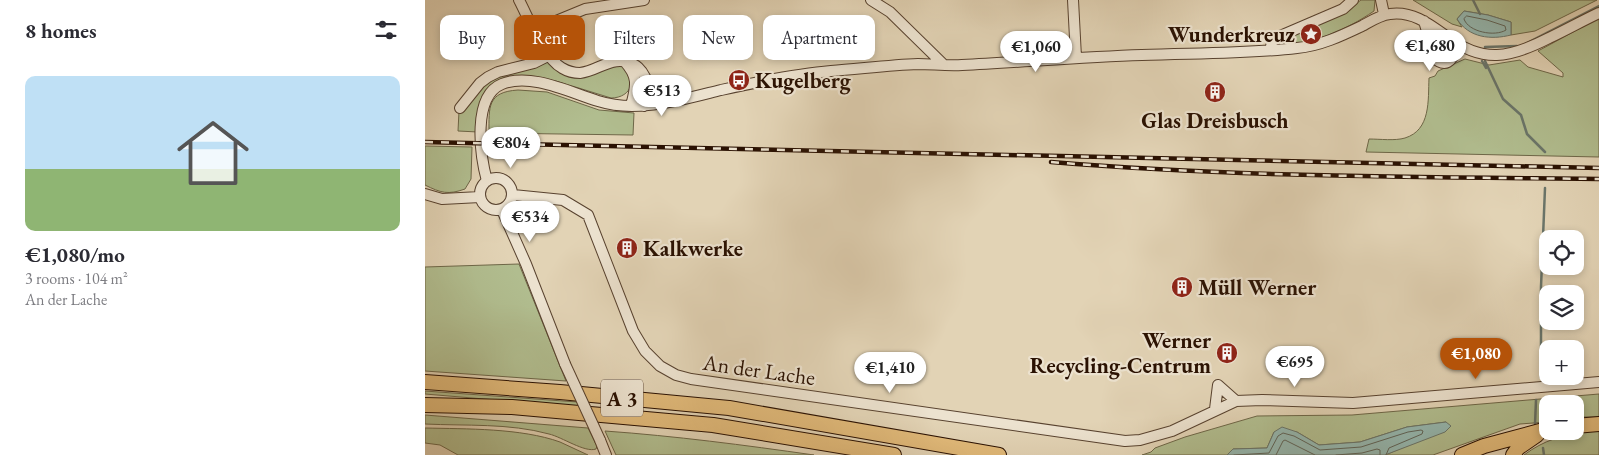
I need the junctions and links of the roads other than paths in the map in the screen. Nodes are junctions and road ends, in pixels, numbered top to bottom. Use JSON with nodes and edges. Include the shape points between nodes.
{"nodes":[{"id":1,"x":519,"y":0,"type":"edge"},
{"id":2,"x":644,"y":0,"type":"edge"},
{"id":3,"x":871,"y":0,"type":"edge"},
{"id":4,"x":1073,"y":0,"type":"edge"},
{"id":5,"x":1353,"y":0,"type":"edge"},
{"id":6,"x":1381,"y":0,"type":"edge"},
{"id":7,"x":1599,"y":13,"type":"edge"},
{"id":8,"x":1384,"y":14,"type":"junction"},
{"id":9,"x":527,"y":15,"type":"edge"},
{"id":10,"x":571,"y":15,"type":"edge"},
{"id":11,"x":1424,"y":21,"type":"junction"},
{"id":12,"x":1459,"y":46,"type":"junction"},
{"id":13,"x":1270,"y":50,"type":"junction"},
{"id":14,"x":1076,"y":57,"type":"junction"},
{"id":15,"x":540,"y":60,"type":"edge"},
{"id":16,"x":552,"y":60,"type":"edge"},
{"id":17,"x":623,"y":61,"type":"junction"},
{"id":18,"x":943,"y":64,"type":"junction"},
{"id":19,"x":647,"y":81,"type":"junction"},
{"id":20,"x":676,"y":101,"type":"junction"},
{"id":21,"x":631,"y":106,"type":"junction"},
{"id":22,"x":644,"y":106,"type":"junction"},
{"id":23,"x":460,"y":108,"type":"dead end"},
{"id":24,"x":487,"y":181,"type":"junction"},
{"id":25,"x":425,"y":194,"type":"edge"},
{"id":26,"x":513,"y":196,"type":"junction"},
{"id":27,"x":480,"y":197,"type":"junction"},
{"id":28,"x":502,"y":210,"type":"junction"},
{"id":29,"x":425,"y":382,"type":"edge"},
{"id":30,"x":1599,"y":382,"type":"edge"},
{"id":31,"x":1236,"y":401,"type":"junction"},
{"id":32,"x":425,"y":405,"type":"edge"},
{"id":33,"x":1215,"y":410,"type":"junction"},
{"id":34,"x":1599,"y":424,"type":"edge"},
{"id":35,"x":1584,"y":425,"type":"edge"},
{"id":36,"x":1539,"y":432,"type":"edge"},
{"id":37,"x":1539,"y":434,"type":"edge"},
{"id":38,"x":606,"y":455,"type":"edge"},
{"id":39,"x":894,"y":455,"type":"edge"},
{"id":40,"x":999,"y":455,"type":"edge"},
{"id":41,"x":1462,"y":455,"type":"edge"},
{"id":42,"x":1513,"y":455,"type":"edge"}],
"edges":[{"from":1,"to":9,"type":"street"},
{"from":2,"to":10,"type":"street","via":[[585,9]]},
{"from":3,"to":18,"type":"street","via":[[890,12]]},
{"from":4,"to":14,"type":"street"},
{"from":5,"to":13,"type":"street","via":[[1343,9],[1273,39]]},
{"from":6,"to":8,"type":"street"},
{"from":7,"to":12,"type":"street","via":[[1518,53],[1488,56]]},
{"from":8,"to":11,"type":"street","via":[[1400,13]]},
{"from":8,"to":13,"type":"street","via":[[1315,46]]},
{"from":11,"to":12,"type":"street"},
{"from":11,"to":12,"type":"street","via":[[1431,56],[1438,62],[1445,64],[1451,61]]},
{"from":13,"to":14,"type":"street"},
{"from":14,"to":18,"type":"street"},
{"from":15,"to":23,"type":"street","via":[[488,77]]},
{"from":16,"to":17,"type":"street","via":[[575,73],[608,62]]},
{"from":17,"to":19,"type":"street","via":[[642,70]]},
{"from":17,"to":21,"type":"street","via":[[635,77]]},
{"from":18,"to":20,"type":"street","via":[[829,71]]},
{"from":19,"to":20,"type":"street","via":[[656,94]]},
{"from":19,"to":22,"type":"street","via":[[649,91]]},
{"from":20,"to":22,"type":"street"},
{"from":21,"to":22,"type":"street"},
{"from":21,"to":24,"type":"street","via":[[601,102],[528,81],[501,84],[490,92],[482,113],[481,161]]},
{"from":24,"to":26,"type":"street","via":[[495,178],[505,180],[511,186]]},
{"from":24,"to":27,"type":"street","via":[[481,188]]},
{"from":25,"to":27,"type":"street","via":[[442,199]]},
{"from":26,"to":28,"type":"street"},
{"from":26,"to":33,"type":"street","name":"An der Lache","via":[[563,200],[589,216],[633,331],[645,351],[660,366],[676,375],[1125,441],[1172,431]]},
{"from":27,"to":28,"type":"street","via":[[493,210]]},
{"from":28,"to":38,"type":"street","bridge":true},
{"from":29,"to":40,"type":"highway","number":"A 3","via":[[729,408]]},
{"from":30,"to":31,"type":"street","name":"An der Lache","via":[[1353,403]]},
{"from":31,"to":33,"type":"street","name":"An der Lache"},
{"from":31,"to":33,"type":"street","via":[[1218,385]]},
{"from":32,"to":39,"type":"highway","number":"A 3","via":[[512,407],[713,426]]},
{"from":34,"to":35,"type":"highway"},
{"from":36,"to":41,"type":"highway"},
{"from":37,"to":42,"type":"highway"}]}
